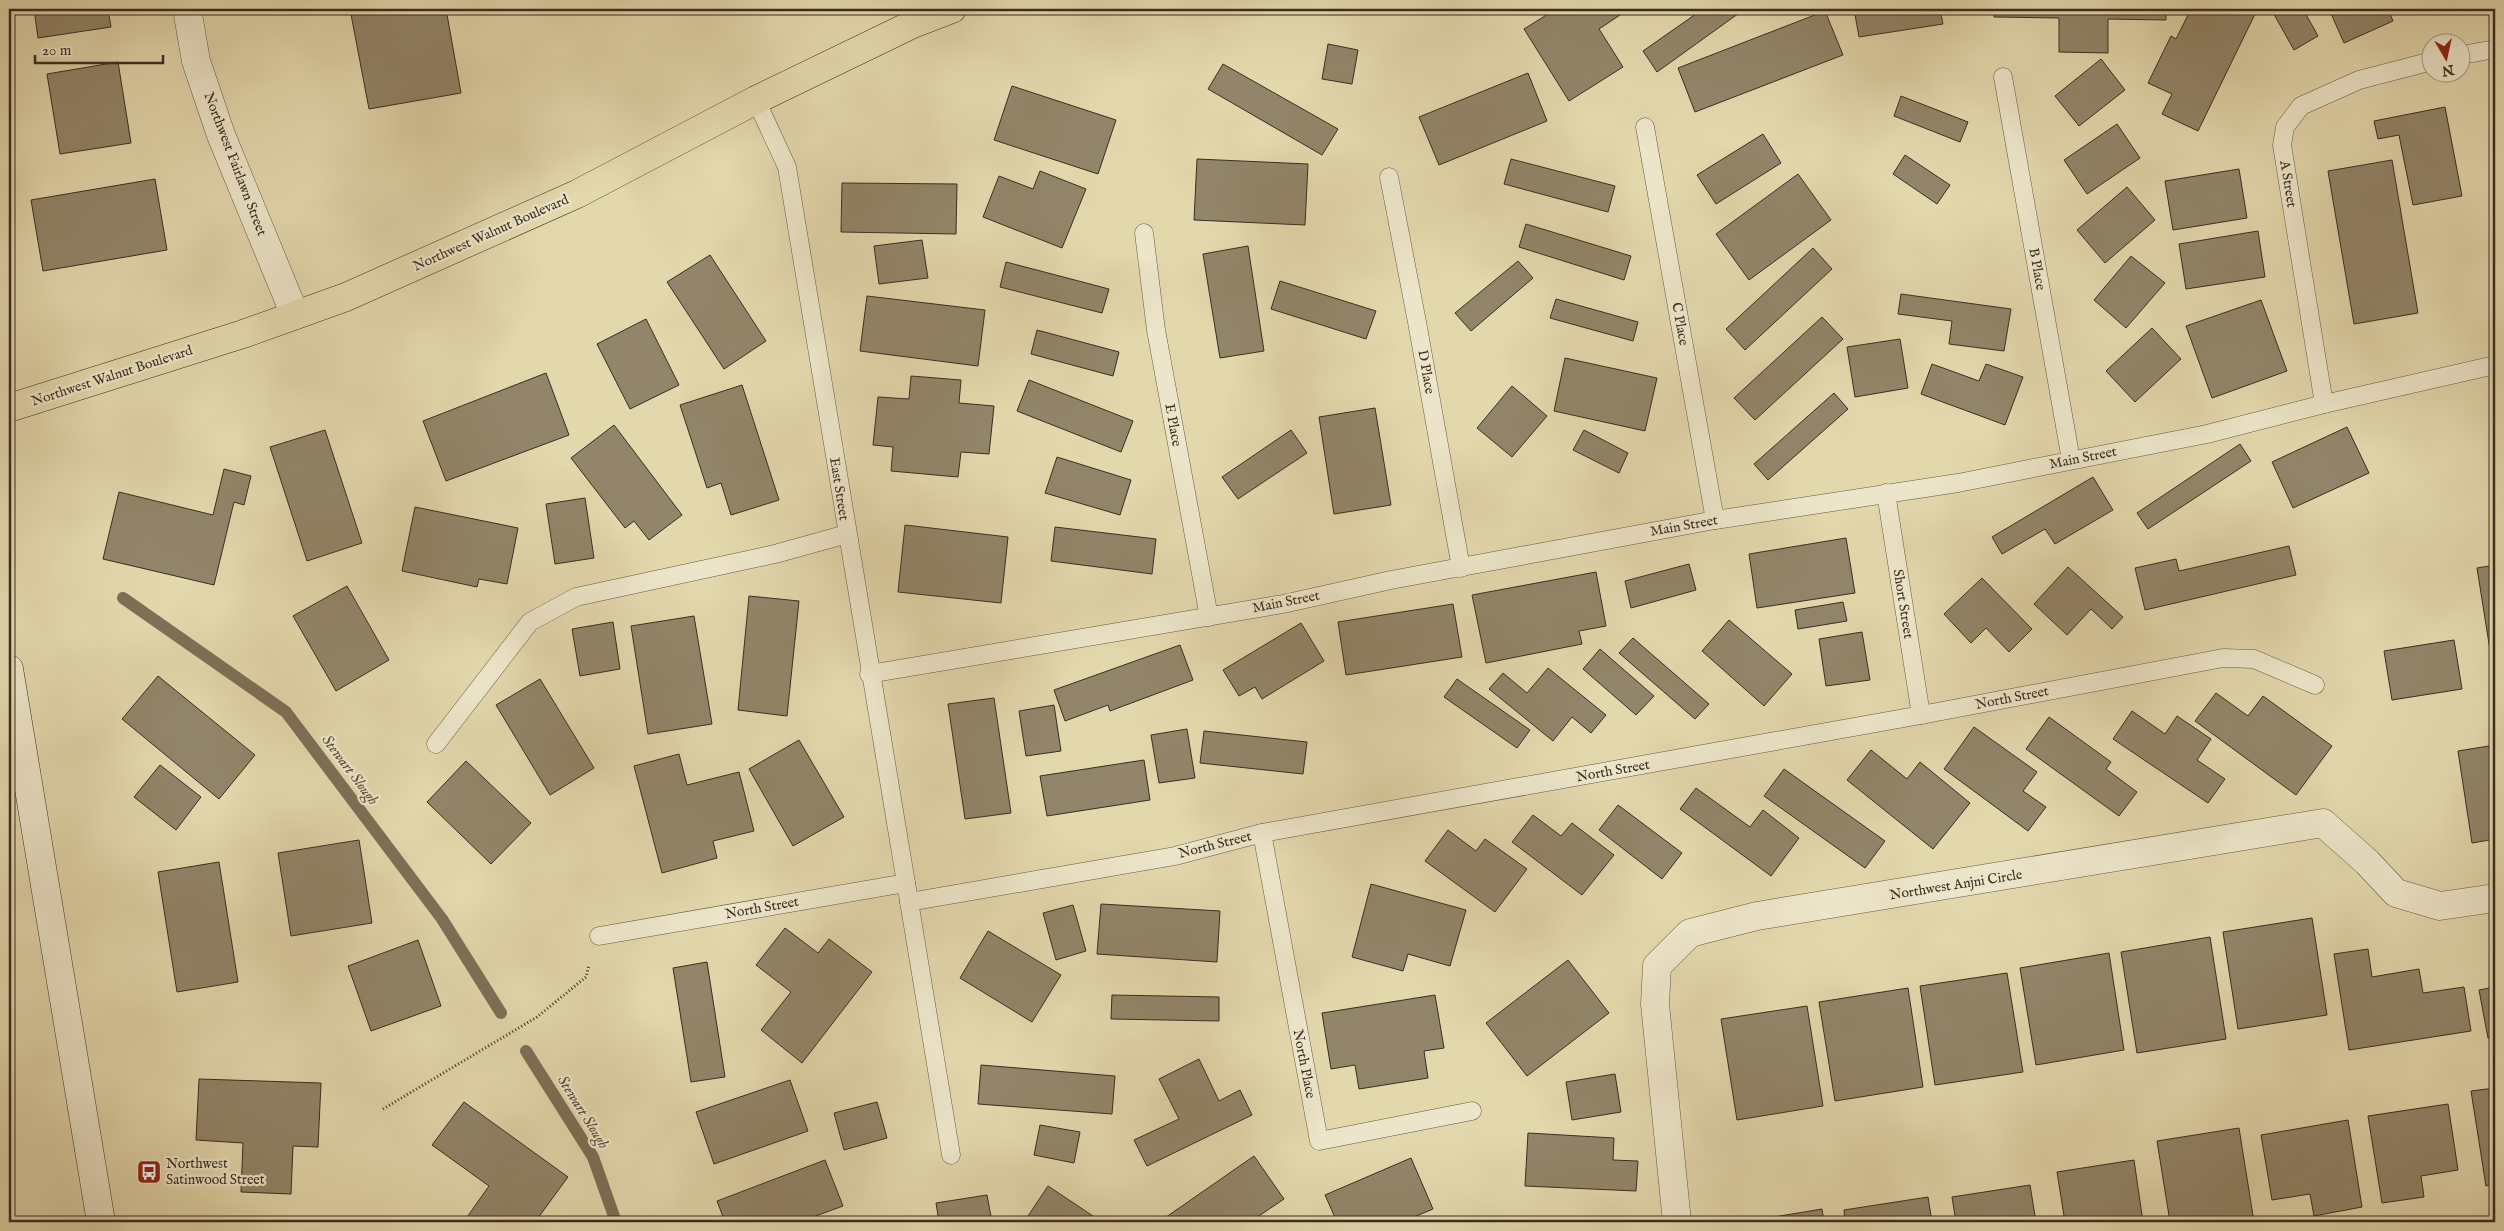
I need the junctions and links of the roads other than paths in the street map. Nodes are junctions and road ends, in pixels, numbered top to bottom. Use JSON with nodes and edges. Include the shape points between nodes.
{"nodes":[{"id":1,"x":187,"y":9,"type":"edge"},
{"id":2,"x":952,"y":9,"type":"edge"},
{"id":3,"x":2495,"y":49,"type":"edge"},
{"id":4,"x":2472,"y":53,"type":"edge"},
{"id":5,"x":2422,"y":64,"type":"edge"},
{"id":6,"x":2003,"y":77,"type":"dead end"},
{"id":7,"x":756,"y":100,"type":"junction"},
{"id":8,"x":1645,"y":127,"type":"dead end"},
{"id":9,"x":1388,"y":177,"type":"dead end"},
{"id":10,"x":1144,"y":233,"type":"dead end"},
{"id":11,"x":295,"y":315,"type":"junction"},
{"id":12,"x":2495,"y":365,"type":"edge"},
{"id":13,"x":2324,"y":404,"type":"junction"},
{"id":14,"x":9,"y":408,"type":"edge"},
{"id":15,"x":2071,"y":460,"type":"junction"},
{"id":16,"x":1886,"y":493,"type":"junction"},
{"id":17,"x":1715,"y":520,"type":"junction"},
{"id":18,"x":847,"y":534,"type":"junction"},
{"id":19,"x":1461,"y":568,"type":"junction"},
{"id":20,"x":1209,"y":617,"type":"junction"},
{"id":21,"x":9,"y":669,"type":"edge"},
{"id":22,"x":869,"y":674,"type":"junction"},
{"id":23,"x":2315,"y":685,"type":"dead end"},
{"id":24,"x":1921,"y":715,"type":"junction"},
{"id":25,"x":13,"y":723,"type":"edge"},
{"id":26,"x":436,"y":744,"type":"dead end"},
{"id":27,"x":1262,"y":834,"type":"junction"},
{"id":28,"x":906,"y":883,"type":"junction"},
{"id":29,"x":2495,"y":898,"type":"edge"},
{"id":30,"x":908,"y":902,"type":"junction"},
{"id":31,"x":599,"y":936,"type":"road end"},
{"id":32,"x":1472,"y":1111,"type":"dead end"},
{"id":33,"x":951,"y":1155,"type":"dead end"},
{"id":34,"x":101,"y":1222,"type":"edge"},
{"id":35,"x":1677,"y":1222,"type":"edge"}],
"edges":[{"from":1,"to":11,"type":"street","name":"Northwest Fairlawn Street","via":[[196,61],[222,135]]},
{"from":2,"to":7,"type":"main road","name":"Northwest Walnut Boulevard","via":[[913,24]]},
{"from":3,"to":4,"type":"lane"},
{"from":5,"to":13,"type":"lane","name":"A Street","via":[[2359,80],[2301,106],[2285,127],[2282,145]]},
{"from":6,"to":15,"type":"lane","name":"B Place"},
{"from":7,"to":11,"type":"main road","name":"Northwest Walnut Boulevard","via":[[577,194],[346,297]]},
{"from":7,"to":18,"type":"lane","name":"East Street","via":[[787,168]]},
{"from":8,"to":17,"type":"lane","name":"C Place"},
{"from":9,"to":19,"type":"lane","name":"D Place"},
{"from":10,"to":20,"type":"lane","name":"E Place","via":[[1156,330]]},
{"from":11,"to":14,"type":"main road","name":"Northwest Walnut Boulevard"},
{"from":12,"to":13,"type":"lane","name":"Main Street"},
{"from":13,"to":15,"type":"lane","name":"Main Street","via":[[2207,434]]},
{"from":15,"to":16,"type":"lane","name":"Main Street"},
{"from":16,"to":17,"type":"lane","name":"Main Street"},
{"from":16,"to":24,"type":"lane","name":"Short Street"},
{"from":17,"to":19,"type":"lane","name":"Main Street"},
{"from":18,"to":22,"type":"lane","name":"East Street"},
{"from":18,"to":26,"type":"lane","via":[[775,554],[576,597],[530,622]]},
{"from":19,"to":20,"type":"lane","name":"Main Street"},
{"from":20,"to":22,"type":"lane","name":"Main Street"},
{"from":21,"to":25,"type":"street"},
{"from":22,"to":28,"type":"lane","name":"East Street"},
{"from":23,"to":24,"type":"lane","name":"North Street","via":[[2254,659],[2223,658]]},
{"from":24,"to":27,"type":"lane","name":"North Street"},
{"from":25,"to":34,"type":"street"},
{"from":27,"to":30,"type":"lane","name":"North Street","via":[[1175,856]]},
{"from":27,"to":32,"type":"lane","name":"North Place","via":[[1319,1141]]},
{"from":28,"to":30,"type":"lane"},
{"from":28,"to":31,"type":"lane","name":"North Street"},
{"from":29,"to":35,"type":"street","name":"Northwest Anjni Circle","via":[[2440,906],[2396,893],[2323,823],[1757,916],[1690,933],[1657,966],[1655,1004]]},
{"from":30,"to":33,"type":"lane"}]}
